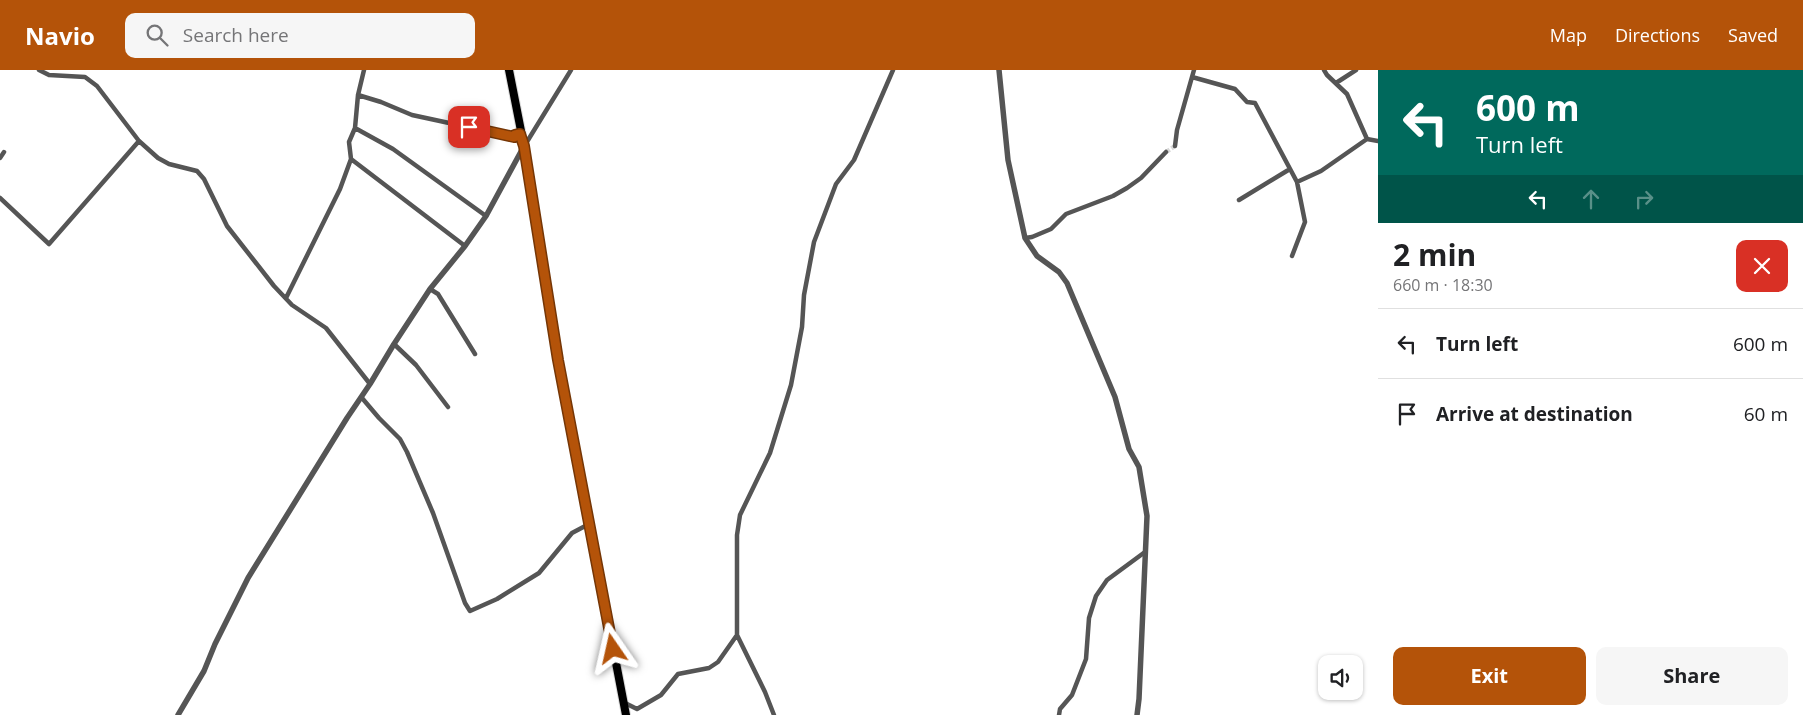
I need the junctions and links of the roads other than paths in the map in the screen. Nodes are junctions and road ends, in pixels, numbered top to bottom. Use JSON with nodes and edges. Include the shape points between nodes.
{"nodes":[{"id":1,"x":40,"y":70,"type":"edge"},
{"id":2,"x":364,"y":70,"type":"edge"},
{"id":3,"x":509,"y":70,"type":"edge"},
{"id":4,"x":571,"y":70,"type":"edge"},
{"id":5,"x":892,"y":70,"type":"edge"},
{"id":6,"x":999,"y":70,"type":"edge"},
{"id":7,"x":1194,"y":70,"type":"edge"},
{"id":8,"x":1324,"y":70,"type":"edge"},
{"id":9,"x":1356,"y":70,"type":"edge"},
{"id":10,"x":1192,"y":77,"type":"junction"},
{"id":11,"x":1336,"y":83,"type":"junction"},
{"id":12,"x":358,"y":95,"type":"junction"},
{"id":13,"x":355,"y":128,"type":"junction"},
{"id":14,"x":520,"y":134,"type":"junction"},
{"id":15,"x":1367,"y":139,"type":"junction"},
{"id":16,"x":139,"y":141,"type":"junction"},
{"id":17,"x":1378,"y":141,"type":"edge"},
{"id":18,"x":524,"y":146,"type":"junction"},
{"id":19,"x":1175,"y":146,"type":"dead end"},
{"id":20,"x":4,"y":152,"type":"dead end"},
{"id":21,"x":1166,"y":152,"type":"tunnel mouth"},
{"id":22,"x":0,"y":158,"type":"edge"},
{"id":23,"x":351,"y":159,"type":"junction"},
{"id":24,"x":1290,"y":170,"type":"junction"},
{"id":25,"x":1297,"y":182,"type":"junction"},
{"id":26,"x":0,"y":198,"type":"edge"},
{"id":27,"x":1239,"y":200,"type":"dead end"},
{"id":28,"x":486,"y":216,"type":"junction"},
{"id":29,"x":1025,"y":238,"type":"junction"},
{"id":30,"x":465,"y":246,"type":"junction"},
{"id":31,"x":1292,"y":256,"type":"dead end"},
{"id":32,"x":430,"y":289,"type":"junction"},
{"id":33,"x":286,"y":298,"type":"junction"},
{"id":34,"x":394,"y":344,"type":"junction"},
{"id":35,"x":475,"y":354,"type":"dead end"},
{"id":36,"x":370,"y":384,"type":"junction"},
{"id":37,"x":362,"y":398,"type":"junction"},
{"id":38,"x":448,"y":407,"type":"dead end"},
{"id":39,"x":589,"y":524,"type":"junction"},
{"id":40,"x":1145,"y":552,"type":"junction"},
{"id":41,"x":737,"y":635,"type":"junction"},
{"id":42,"x":623,"y":702,"type":"junction"},
{"id":43,"x":178,"y":715,"type":"edge"},
{"id":44,"x":626,"y":715,"type":"edge"},
{"id":45,"x":774,"y":715,"type":"edge"},
{"id":46,"x":1059,"y":715,"type":"edge"},
{"id":47,"x":1137,"y":715,"type":"edge"}],
"edges":[{"from":1,"to":16,"type":"street","via":[[49,75],[85,77],[97,86]]},
{"from":2,"to":12,"type":"street"},
{"from":3,"to":14,"type":"highway"},
{"from":4,"to":18,"type":"street"},
{"from":5,"to":41,"type":"street","via":[[854,160],[836,184],[814,242],[791,385],[770,453],[740,514]]},
{"from":6,"to":29,"type":"street","via":[[1008,160]]},
{"from":7,"to":10,"type":"street"},
{"from":8,"to":11,"type":"street"},
{"from":9,"to":11,"type":"street"},
{"from":10,"to":19,"type":"street"},
{"from":10,"to":24,"type":"street","via":[[1235,89],[1247,102],[1255,103]]},
{"from":11,"to":15,"type":"street","via":[[1347,94]]},
{"from":12,"to":13,"type":"street"},
{"from":12,"to":14,"type":"street","via":[[412,115],[514,137]]},
{"from":13,"to":23,"type":"street","via":[[349,142]]},
{"from":13,"to":28,"type":"street","via":[[393,149]]},
{"from":14,"to":18,"type":"highway"},
{"from":15,"to":17,"type":"street"},
{"from":15,"to":25,"type":"street","via":[[1321,171]]},
{"from":16,"to":26,"type":"street","via":[[49,244]]},
{"from":16,"to":33,"type":"street","via":[[169,164],[197,171],[227,226]]},
{"from":18,"to":28,"type":"street"},
{"from":18,"to":39,"type":"highway","via":[[558,360]]},
{"from":20,"to":22,"type":"street"},
{"from":21,"to":29,"type":"street","via":[[1127,188],[1066,214],[1051,229]]},
{"from":23,"to":30,"type":"street"},
{"from":23,"to":33,"type":"street","via":[[340,189]]},
{"from":24,"to":25,"type":"street"},
{"from":24,"to":27,"type":"street"},
{"from":25,"to":31,"type":"street","via":[[1305,222]]},
{"from":28,"to":30,"type":"street"},
{"from":29,"to":40,"type":"street","via":[[1037,256],[1060,272],[1067,283],[1115,397],[1129,449],[1139,467],[1147,516]]},
{"from":30,"to":32,"type":"street"},
{"from":32,"to":34,"type":"street"},
{"from":32,"to":35,"type":"street","via":[[438,294]]},
{"from":33,"to":36,"type":"street","via":[[326,328]]},
{"from":34,"to":36,"type":"street"},
{"from":34,"to":38,"type":"street","via":[[416,365]]},
{"from":36,"to":37,"type":"street"},
{"from":37,"to":39,"type":"street","via":[[400,439],[407,452],[433,513],[464,603],[470,611],[497,599],[539,573],[572,533]]},
{"from":37,"to":43,"type":"street","via":[[248,578],[204,671]]},
{"from":39,"to":42,"type":"highway"},
{"from":40,"to":46,"type":"street","via":[[1107,580],[1096,596],[1089,618],[1086,659],[1072,695]]},
{"from":40,"to":47,"type":"street"},
{"from":41,"to":42,"type":"street","via":[[718,662],[709,668],[678,674],[661,695],[636,709]]},
{"from":41,"to":45,"type":"street"},
{"from":42,"to":44,"type":"highway"}]}
